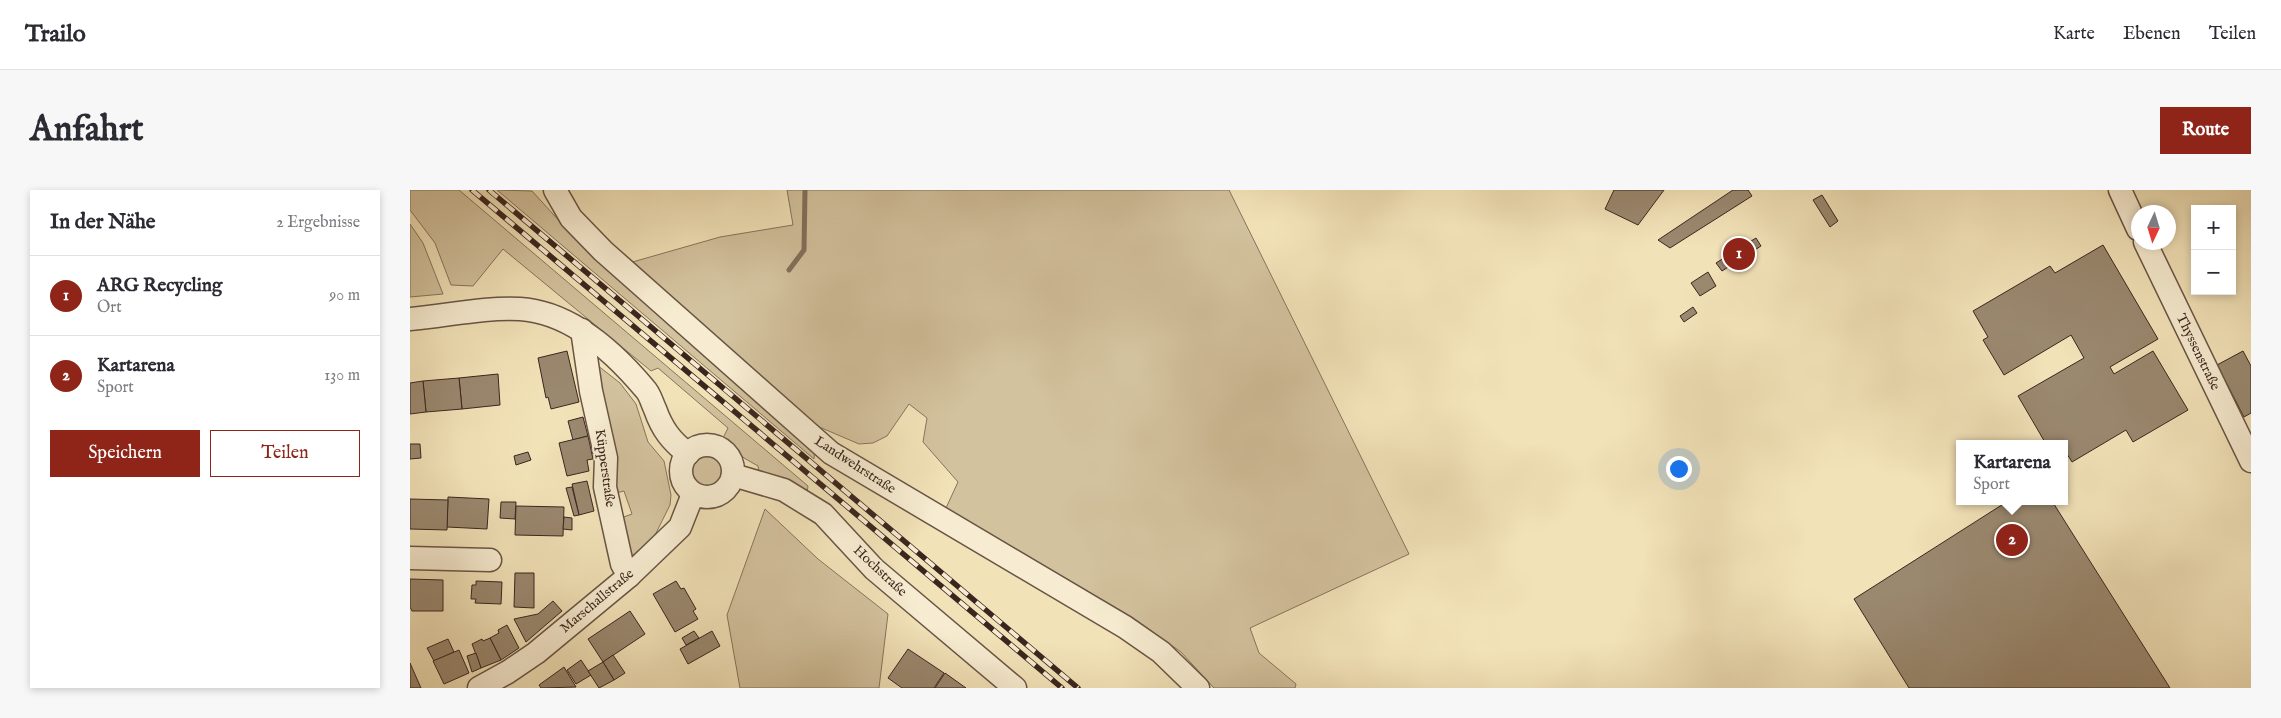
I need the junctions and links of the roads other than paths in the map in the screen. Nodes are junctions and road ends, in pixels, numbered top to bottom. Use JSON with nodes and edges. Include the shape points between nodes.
{"nodes":[{"id":1,"x":555,"y":190,"type":"edge"},
{"id":2,"x":2120,"y":190,"type":"edge"},
{"id":3,"x":2131,"y":214,"type":"edge"},
{"id":4,"x":2149,"y":250,"type":"edge"},
{"id":5,"x":410,"y":319,"type":"edge"},
{"id":6,"x":582,"y":330,"type":"junction"},
{"id":7,"x":688,"y":454,"type":"junction"},
{"id":8,"x":2251,"y":461,"type":"edge"},
{"id":9,"x":733,"y":475,"type":"junction"},
{"id":10,"x":693,"y":494,"type":"junction"},
{"id":11,"x":410,"y":558,"type":"edge"},
{"id":12,"x":490,"y":560,"type":"dead end"},
{"id":13,"x":628,"y":576,"type":"junction"},
{"id":14,"x":478,"y":688,"type":"edge"},
{"id":15,"x":1015,"y":688,"type":"edge"},
{"id":16,"x":1198,"y":688,"type":"edge"}],
"edges":[{"from":1,"to":16,"type":"street","name":"Landwehrstraße","via":[[571,218],[603,251],[831,453],[1125,628],[1161,652]]},
{"from":2,"to":3,"type":"street"},
{"from":4,"to":8,"type":"street","name":"Thyssenstraße"},
{"from":5,"to":6,"type":"street","via":[[521,309],[548,315]]},
{"from":6,"to":7,"type":"street","via":[[647,391],[663,430]]},
{"from":6,"to":13,"type":"street","name":"Küpperstraße","via":[[606,458],[605,487],[622,564]]},
{"from":7,"to":9,"type":"street","via":[[701,446],[721,449],[730,460]]},
{"from":7,"to":10,"type":"street","via":[[681,467],[682,477]]},
{"from":9,"to":10,"type":"street","via":[[726,488],[713,497]]},
{"from":9,"to":15,"type":"street","name":"Hochstraße","via":[[784,490],[822,514],[874,569]]},
{"from":10,"to":13,"type":"street","name":"Marschallstraße","via":[[680,527]]},
{"from":11,"to":12,"type":"street"},
{"from":13,"to":14,"type":"street","name":"Marschallstraße","via":[[536,653]]}]}
